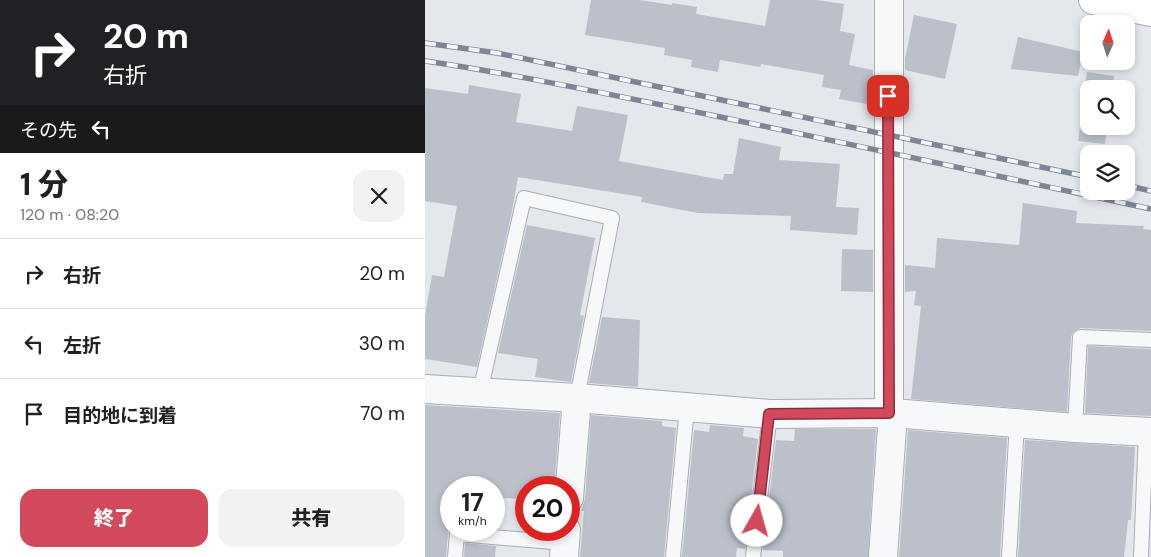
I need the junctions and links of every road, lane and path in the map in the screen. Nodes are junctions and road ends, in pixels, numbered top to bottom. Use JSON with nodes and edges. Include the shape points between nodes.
{"nodes":[{"id":1,"x":889,"y":0,"type":"edge"},
{"id":2,"x":1093,"y":0,"type":"edge"},
{"id":3,"x":1151,"y":12,"type":"edge"},
{"id":4,"x":1151,"y":340,"type":"edge"},
{"id":5,"x":425,"y":389,"type":"edge"},
{"id":6,"x":480,"y":392,"type":"junction"},
{"id":7,"x":577,"y":398,"type":"junction"},
{"id":8,"x":687,"y":407,"type":"junction"},
{"id":9,"x":891,"y":413,"type":"junction"},
{"id":10,"x":769,"y":414,"type":"junction"},
{"id":11,"x":1017,"y":423,"type":"junction"},
{"id":12,"x":1075,"y":428,"type":"junction"},
{"id":13,"x":1149,"y":432,"type":"edge"},
{"id":14,"x":571,"y":476,"type":"edge"},
{"id":15,"x":565,"y":543,"type":"edge"},
{"id":16,"x":455,"y":557,"type":"edge"},
{"id":17,"x":673,"y":557,"type":"edge"},
{"id":18,"x":753,"y":557,"type":"edge"},
{"id":19,"x":883,"y":557,"type":"edge"},
{"id":20,"x":1009,"y":557,"type":"edge"},
{"id":21,"x":1141,"y":557,"type":"edge"}],
"edges":[{"from":1,"to":9,"type":"street"},
{"from":2,"to":3,"type":"main road"},
{"from":4,"to":12,"type":"lane","via":[[1080,337]]},
{"from":5,"to":6,"type":"street"},
{"from":6,"to":7,"type":"street"},
{"from":6,"to":7,"type":"lane","via":[[523,198],[612,218]]},
{"from":7,"to":8,"type":"street"},
{"from":7,"to":14,"type":"street"},
{"from":8,"to":10,"type":"street"},
{"from":8,"to":17,"type":"lane"},
{"from":9,"to":10,"type":"street"},
{"from":9,"to":11,"type":"street"},
{"from":9,"to":19,"type":"street"},
{"from":10,"to":18,"type":"lane"},
{"from":11,"to":12,"type":"street"},
{"from":11,"to":20,"type":"lane"},
{"from":12,"to":13,"type":"street"},
{"from":13,"to":21,"type":"lane"},
{"from":15,"to":16,"type":"lane","via":[[457,534]]}]}
